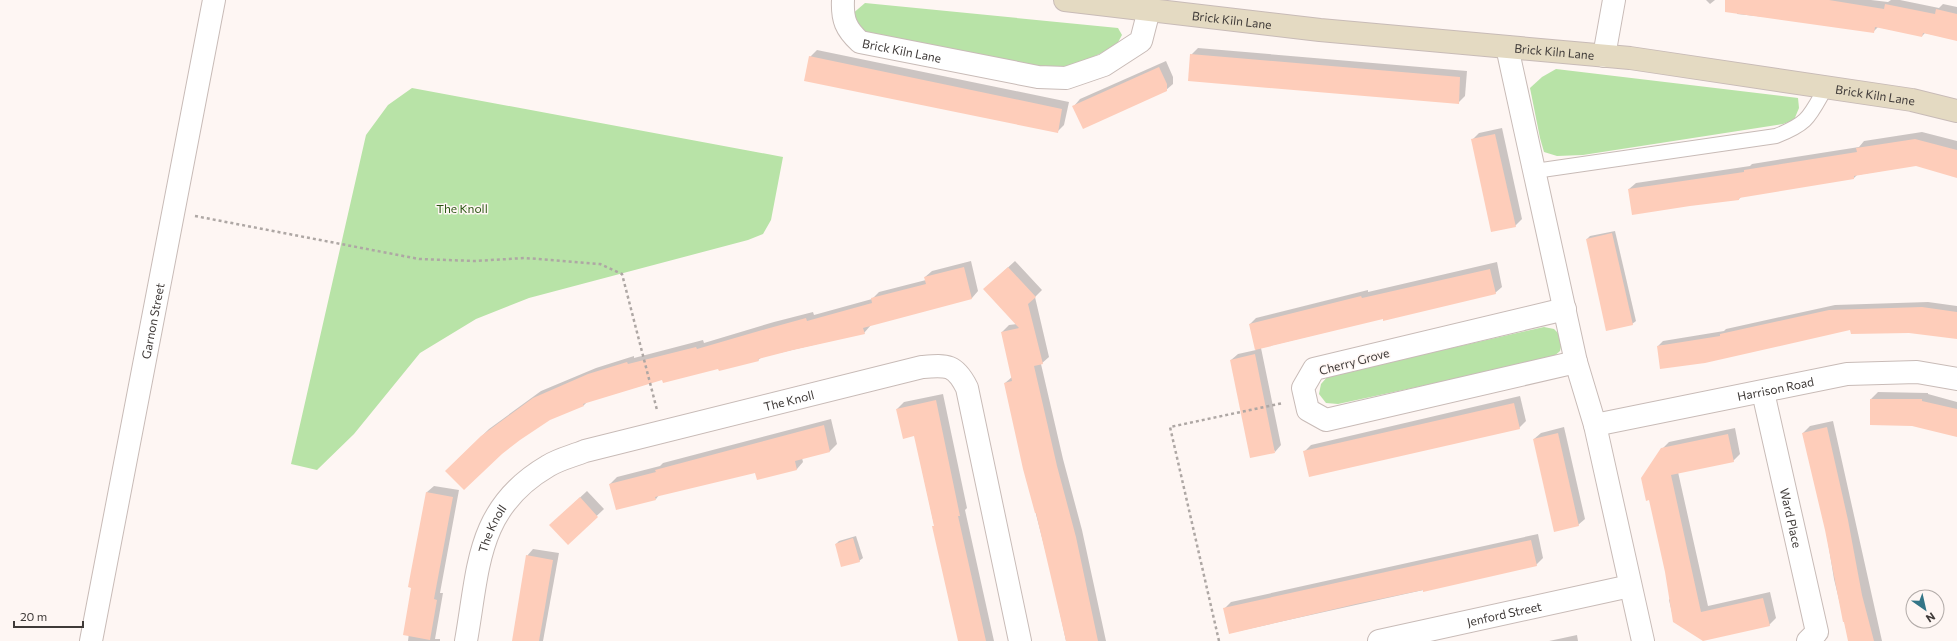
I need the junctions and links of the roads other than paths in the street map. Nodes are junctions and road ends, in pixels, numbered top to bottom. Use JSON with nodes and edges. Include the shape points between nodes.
{"nodes":[{"id":1,"x":214,"y":0,"type":"edge"},
{"id":2,"x":843,"y":0,"type":"edge"},
{"id":3,"x":1065,"y":0,"type":"edge"},
{"id":4,"x":1614,"y":0,"type":"edge"},
{"id":5,"x":1149,"y":10,"type":"junction"},
{"id":6,"x":1507,"y":47,"type":"junction"},
{"id":7,"x":1604,"y":56,"type":"junction"},
{"id":8,"x":1826,"y":87,"type":"junction"},
{"id":9,"x":1957,"y":111,"type":"edge"},
{"id":10,"x":1535,"y":171,"type":"junction"},
{"id":11,"x":1565,"y":309,"type":"junction"},
{"id":12,"x":1576,"y":362,"type":"junction"},
{"id":13,"x":1957,"y":379,"type":"edge"},
{"id":14,"x":1763,"y":392,"type":"junction"},
{"id":15,"x":1595,"y":425,"type":"junction"},
{"id":16,"x":1630,"y":586,"type":"junction"},
{"id":17,"x":91,"y":641,"type":"edge"},
{"id":18,"x":466,"y":641,"type":"edge"},
{"id":19,"x":1020,"y":641,"type":"edge"},
{"id":20,"x":1379,"y":641,"type":"edge"},
{"id":21,"x":1643,"y":641,"type":"edge"},
{"id":22,"x":1808,"y":641,"type":"edge"}],
"edges":[{"from":1,"to":17,"type":"street","name":"Garnon Street"},
{"from":2,"to":5,"type":"street","name":"Brick Kiln Lane","via":[[842,8],[848,30],[860,42],[1038,77],[1066,78],[1104,65],[1141,41]]},
{"from":3,"to":5,"type":"street","name":"Brick Kiln Lane"},
{"from":4,"to":7,"type":"street"},
{"from":5,"to":6,"type":"street","name":"Brick Kiln Lane","via":[[1320,30]]},
{"from":6,"to":7,"type":"street","name":"Brick Kiln Lane"},
{"from":6,"to":10,"type":"street"},
{"from":7,"to":8,"type":"street","name":"Brick Kiln Lane"},
{"from":8,"to":9,"type":"street","name":"Brick Kiln Lane","via":[[1912,100]]},
{"from":8,"to":10,"type":"lane","via":[[1809,117],[1796,128],[1776,136]]},
{"from":10,"to":11,"type":"street"},
{"from":11,"to":12,"type":"street"},
{"from":11,"to":12,"type":"street","name":"Cherry Grove","via":[[1314,369],[1303,388],[1305,398],[1308,410],[1326,420]]},
{"from":12,"to":15,"type":"street"},
{"from":13,"to":14,"type":"street","name":"Harrison Road","via":[[1917,372],[1847,374]]},
{"from":14,"to":15,"type":"street","name":"Harrison Road"},
{"from":14,"to":22,"type":"street","name":"Ward Place","via":[[1817,632]]},
{"from":15,"to":16,"type":"street"},
{"from":16,"to":20,"type":"street","name":"Jenford Street"},
{"from":16,"to":21,"type":"street"},
{"from":18,"to":19,"type":"street","name":"The Knoll","via":[[483,543],[495,516],[515,490],[549,466],[585,450],[922,366],[944,365],[960,374],[967,388]]}]}
